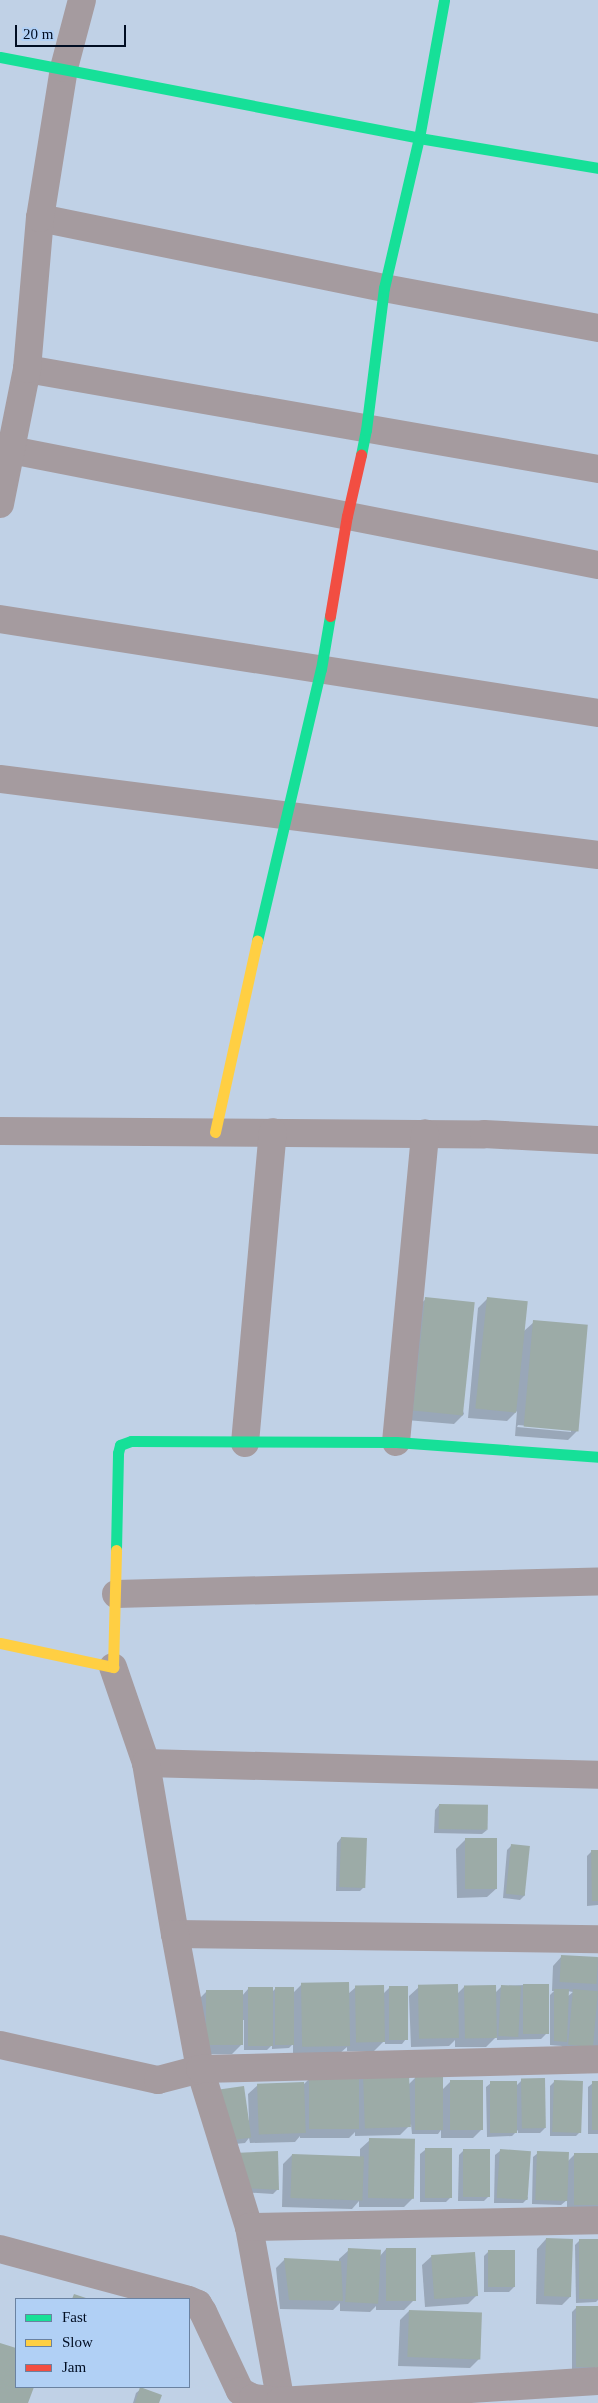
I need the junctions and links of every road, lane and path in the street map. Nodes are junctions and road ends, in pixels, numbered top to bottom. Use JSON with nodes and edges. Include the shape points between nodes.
{"nodes":[{"id":1,"x":82,"y":0,"type":"edge"},
{"id":2,"x":444,"y":0,"type":"edge"},
{"id":3,"x":0,"y":57,"type":"edge"},
{"id":4,"x":64,"y":68,"type":"junction"},
{"id":5,"x":419,"y":138,"type":"junction"},
{"id":6,"x":598,"y":168,"type":"edge"},
{"id":7,"x":40,"y":218,"type":"junction"},
{"id":8,"x":384,"y":288,"type":"junction"},
{"id":9,"x":598,"y":328,"type":"edge"},
{"id":10,"x":27,"y":369,"type":"junction"},
{"id":11,"x":366,"y":430,"type":"junction"},
{"id":12,"x":11,"y":450,"type":"junction"},
{"id":13,"x":598,"y":469,"type":"edge"},
{"id":14,"x":0,"y":504,"type":"edge"},
{"id":15,"x":348,"y":516,"type":"junction"},
{"id":16,"x":598,"y":565,"type":"edge"},
{"id":17,"x":0,"y":619,"type":"edge"},
{"id":18,"x":321,"y":669,"type":"junction"},
{"id":19,"x":598,"y":714,"type":"edge"},
{"id":20,"x":0,"y":779,"type":"edge"},
{"id":21,"x":285,"y":817,"type":"junction"},
{"id":22,"x":598,"y":855,"type":"edge"},
{"id":23,"x":0,"y":1131,"type":"edge"},
{"id":24,"x":215,"y":1132,"type":"junction"},
{"id":25,"x":272,"y":1132,"type":"junction"},
{"id":26,"x":425,"y":1134,"type":"junction"},
{"id":27,"x":598,"y":1140,"type":"edge"},
{"id":28,"x":396,"y":1442,"type":"junction"},
{"id":29,"x":245,"y":1443,"type":"junction"},
{"id":30,"x":598,"y":1457,"type":"edge"},
{"id":31,"x":598,"y":1581,"type":"edge"},
{"id":32,"x":116,"y":1594,"type":"junction"},
{"id":33,"x":0,"y":1643,"type":"edge"},
{"id":34,"x":113,"y":1667,"type":"junction"},
{"id":35,"x":146,"y":1763,"type":"junction"},
{"id":36,"x":598,"y":1774,"type":"edge"},
{"id":37,"x":175,"y":1934,"type":"junction"},
{"id":38,"x":598,"y":1939,"type":"edge"},
{"id":39,"x":0,"y":2045,"type":"edge"},
{"id":40,"x":598,"y":2059,"type":"edge"},
{"id":41,"x":200,"y":2069,"type":"junction"},
{"id":42,"x":598,"y":2220,"type":"edge"},
{"id":43,"x":249,"y":2228,"type":"junction"},
{"id":44,"x":0,"y":2249,"type":"edge"},
{"id":45,"x":180,"y":2298,"type":"edge"},
{"id":46,"x":190,"y":2301,"type":"edge"},
{"id":47,"x":598,"y":2381,"type":"edge"},
{"id":48,"x":280,"y":2402,"type":"edge"}],
"edges":[{"from":1,"to":4,"type":"street"},
{"from":2,"to":5,"type":"street"},
{"from":3,"to":4,"type":"street"},
{"from":4,"to":5,"type":"street"},
{"from":4,"to":7,"type":"street"},
{"from":5,"to":6,"type":"street"},
{"from":5,"to":8,"type":"street"},
{"from":7,"to":8,"type":"street"},
{"from":7,"to":10,"type":"street"},
{"from":8,"to":9,"type":"street"},
{"from":8,"to":11,"type":"street"},
{"from":10,"to":11,"type":"street"},
{"from":10,"to":12,"type":"street"},
{"from":11,"to":13,"type":"street"},
{"from":11,"to":15,"type":"street"},
{"from":12,"to":14,"type":"street"},
{"from":12,"to":15,"type":"street"},
{"from":15,"to":16,"type":"street"},
{"from":15,"to":18,"type":"street"},
{"from":17,"to":18,"type":"street"},
{"from":18,"to":19,"type":"street"},
{"from":18,"to":21,"type":"street"},
{"from":20,"to":21,"type":"street"},
{"from":21,"to":22,"type":"street"},
{"from":21,"to":24,"type":"street"},
{"from":23,"to":24,"type":"street"},
{"from":24,"to":25,"type":"street"},
{"from":25,"to":26,"type":"street"},
{"from":25,"to":29,"type":"street"},
{"from":26,"to":27,"type":"street"},
{"from":26,"to":28,"type":"street"},
{"from":28,"to":29,"type":"street"},
{"from":28,"to":30,"type":"street"},
{"from":29,"to":32,"type":"street","via":[[131,1441],[120,1445]]},
{"from":31,"to":32,"type":"street"},
{"from":32,"to":34,"type":"street"},
{"from":33,"to":34,"type":"street"},
{"from":34,"to":35,"type":"street"},
{"from":35,"to":36,"type":"street"},
{"from":35,"to":37,"type":"street"},
{"from":37,"to":38,"type":"street"},
{"from":37,"to":41,"type":"street"},
{"from":39,"to":41,"type":"street","via":[[158,2080]]},
{"from":40,"to":41,"type":"street"},
{"from":41,"to":43,"type":"street"},
{"from":42,"to":43,"type":"street"},
{"from":43,"to":48,"type":"street"},
{"from":44,"to":45,"type":"street"},
{"from":46,"to":48,"type":"street","via":[[198,2304],[203,2312],[240,2391],[253,2398]]},
{"from":47,"to":48,"type":"street"}]}
